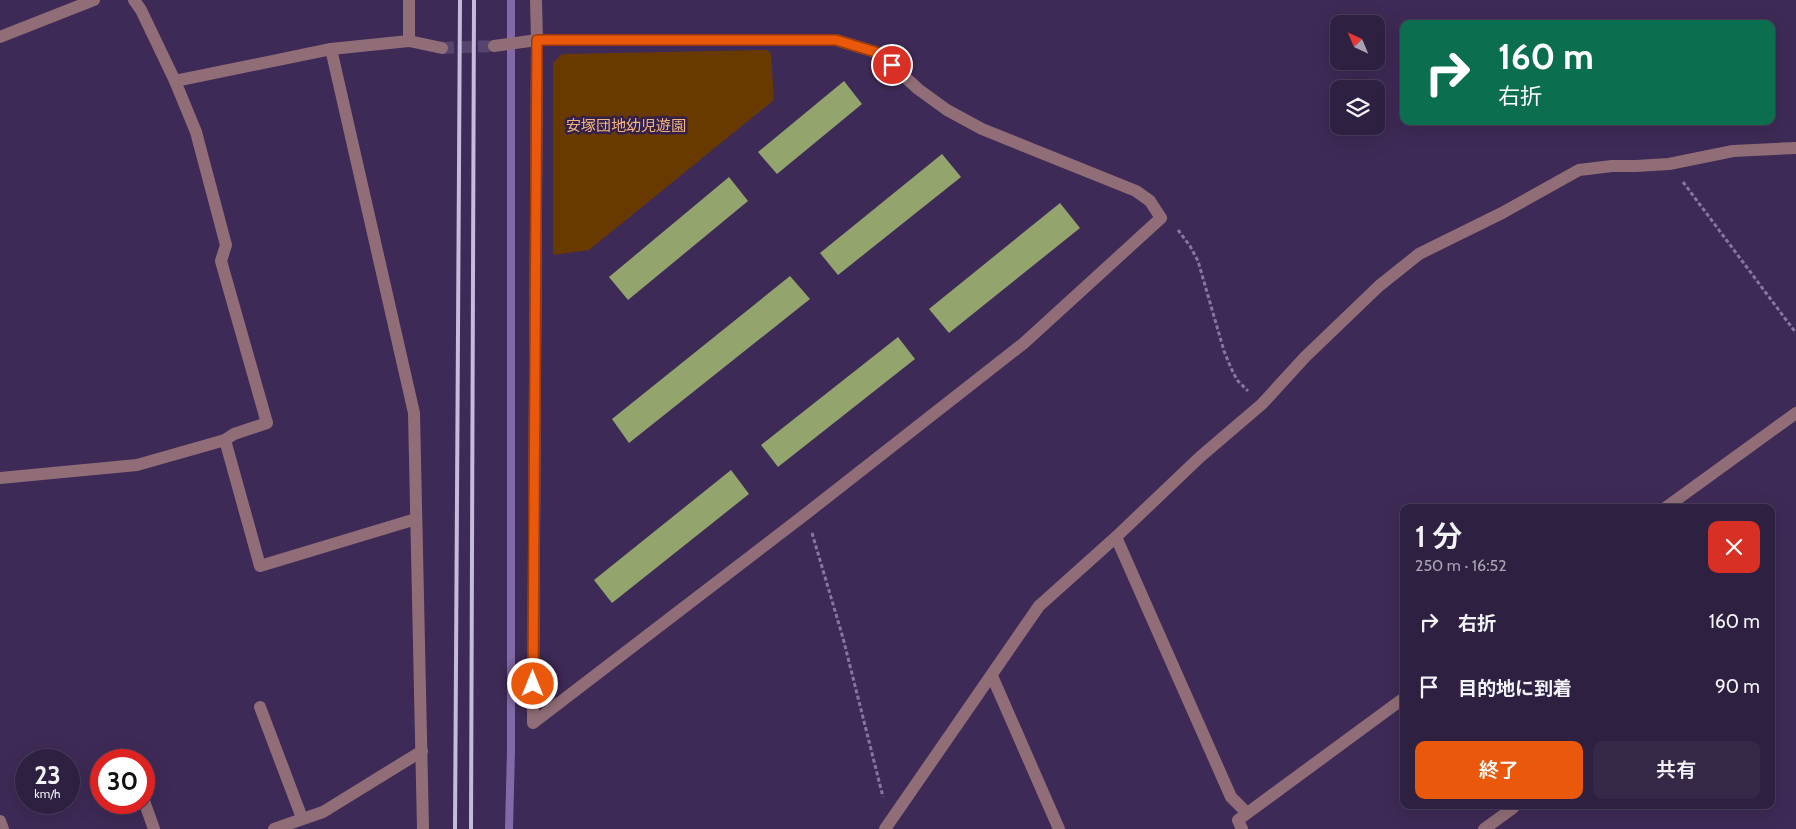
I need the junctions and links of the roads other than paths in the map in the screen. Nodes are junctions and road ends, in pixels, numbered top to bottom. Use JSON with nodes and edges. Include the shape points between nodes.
{"nodes":[{"id":1,"x":94,"y":0,"type":"edge"},
{"id":2,"x":134,"y":0,"type":"edge"},
{"id":3,"x":409,"y":0,"type":"edge"},
{"id":4,"x":536,"y":0,"type":"edge"},
{"id":5,"x":0,"y":37,"type":"edge"},
{"id":6,"x":537,"y":40,"type":"junction"},
{"id":7,"x":409,"y":41,"type":"junction"},
{"id":8,"x":497,"y":45,"type":"tunnel mouth"},
{"id":9,"x":442,"y":48,"type":"tunnel mouth"},
{"id":10,"x":331,"y":49,"type":"junction"},
{"id":11,"x":175,"y":81,"type":"junction"},
{"id":12,"x":1796,"y":148,"type":"edge"},
{"id":13,"x":1796,"y":413,"type":"edge"},
{"id":14,"x":225,"y":440,"type":"junction"},
{"id":15,"x":0,"y":478,"type":"edge"},
{"id":16,"x":1671,"y":504,"type":"edge"},
{"id":17,"x":416,"y":519,"type":"junction"},
{"id":18,"x":1116,"y":537,"type":"junction"},
{"id":19,"x":992,"y":676,"type":"junction"},
{"id":20,"x":1400,"y":701,"type":"edge"},
{"id":21,"x":260,"y":708,"type":"dead end"},
{"id":22,"x":422,"y":752,"type":"junction"},
{"id":23,"x":1512,"y":809,"type":"edge"},
{"id":24,"x":1247,"y":813,"type":"junction"},
{"id":25,"x":149,"y":814,"type":"edge"},
{"id":26,"x":302,"y":818,"type":"junction"},
{"id":27,"x":0,"y":821,"type":"edge"},
{"id":28,"x":887,"y":826,"type":"edge"},
{"id":29,"x":3,"y":829,"type":"edge"},
{"id":30,"x":154,"y":829,"type":"edge"},
{"id":31,"x":274,"y":829,"type":"edge"},
{"id":32,"x":423,"y":829,"type":"edge"},
{"id":33,"x":1059,"y":829,"type":"edge"},
{"id":34,"x":1242,"y":829,"type":"edge"},
{"id":35,"x":1484,"y":829,"type":"edge"}],
"edges":[{"from":1,"to":5,"type":"street"},
{"from":2,"to":11,"type":"street"},
{"from":3,"to":7,"type":"street"},
{"from":4,"to":6,"type":"street"},
{"from":6,"to":6,"type":"street","via":[[533,722],[1024,342],[1161,218],[1150,201],[1136,191],[982,129],[918,89],[879,53],[836,40]]},
{"from":6,"to":8,"type":"street"},
{"from":7,"to":9,"type":"street"},
{"from":7,"to":10,"type":"street"},
{"from":10,"to":11,"type":"street"},
{"from":10,"to":17,"type":"street","via":[[414,413]]},
{"from":11,"to":14,"type":"street","via":[[196,132],[226,245],[221,261],[267,423]]},
{"from":12,"to":18,"type":"street","via":[[1733,151],[1669,164],[1579,170],[1502,214],[1419,254],[1379,286],[1305,357],[1262,404],[1200,457]]},
{"from":13,"to":16,"type":"street"},
{"from":14,"to":15,"type":"street","via":[[137,465]]},
{"from":14,"to":17,"type":"street","via":[[260,566]]},
{"from":17,"to":22,"type":"street"},
{"from":18,"to":19,"type":"street","via":[[1039,606]]},
{"from":18,"to":24,"type":"street","via":[[1231,797]]},
{"from":19,"to":28,"type":"street"},
{"from":19,"to":33,"type":"street"},
{"from":20,"to":24,"type":"street"},
{"from":21,"to":26,"type":"street"},
{"from":22,"to":26,"type":"street","via":[[323,812]]},
{"from":22,"to":32,"type":"street"},
{"from":23,"to":35,"type":"street"},
{"from":24,"to":34,"type":"street","via":[[1238,820]]},
{"from":25,"to":30,"type":"street"},
{"from":26,"to":31,"type":"street"},
{"from":27,"to":29,"type":"street"}]}
